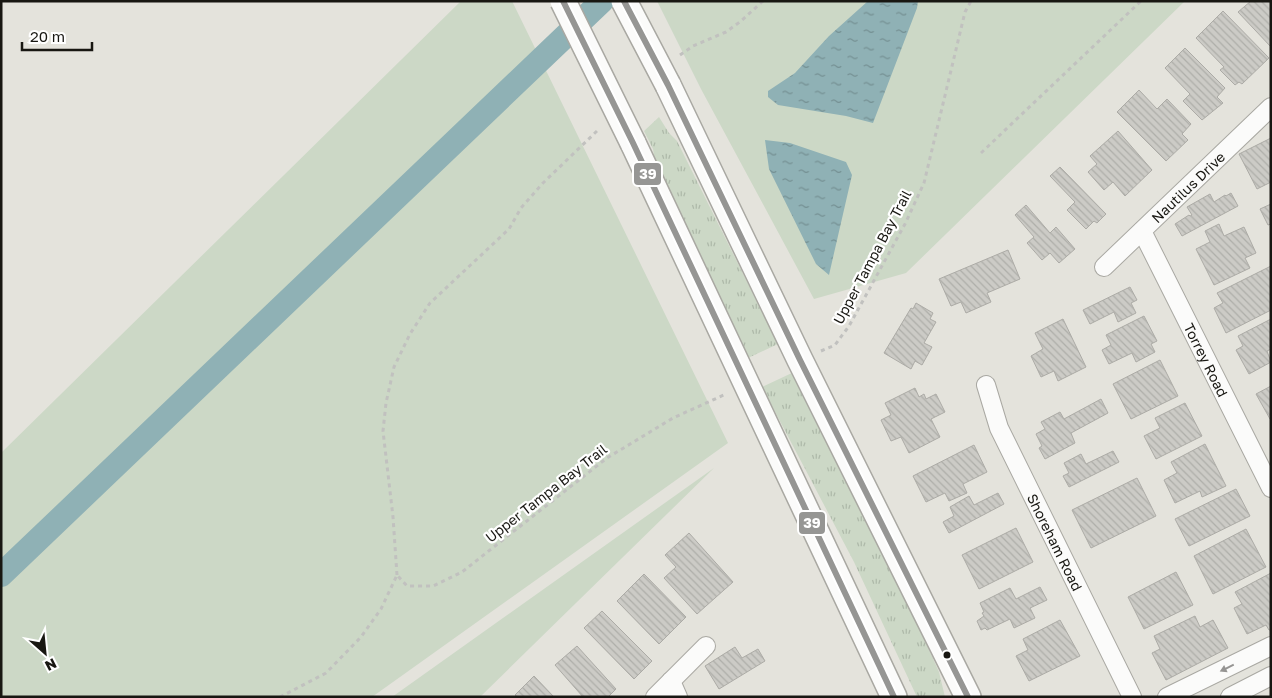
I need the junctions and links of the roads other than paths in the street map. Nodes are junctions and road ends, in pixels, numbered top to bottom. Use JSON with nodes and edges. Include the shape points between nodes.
{"nodes":[{"id":1,"x":562,"y":1,"type":"edge"},
{"id":2,"x":624,"y":1,"type":"edge"},
{"id":3,"x":1271,"y":107,"type":"edge"},
{"id":4,"x":1142,"y":231,"type":"junction"},
{"id":5,"x":1104,"y":267,"type":"dead end"},
{"id":6,"x":986,"y":385,"type":"dead end"},
{"id":7,"x":1271,"y":488,"type":"edge"},
{"id":8,"x":706,"y":646,"type":"dead end"},
{"id":9,"x":1271,"y":646,"type":"edge"},
{"id":10,"x":1271,"y":676,"type":"edge"},
{"id":11,"x":671,"y":681,"type":"junction"},
{"id":12,"x":655,"y":697,"type":"edge"},
{"id":13,"x":678,"y":697,"type":"edge"},
{"id":14,"x":894,"y":697,"type":"edge"},
{"id":15,"x":968,"y":697,"type":"edge"},
{"id":16,"x":1132,"y":697,"type":"edge"},
{"id":17,"x":1167,"y":697,"type":"edge"},
{"id":18,"x":1230,"y":697,"type":"edge"}],
"edges":[{"from":1,"to":14,"type":"main road","bridge":true,"via":[[633,143]]},
{"from":2,"to":15,"type":"main road","bridge":true},
{"from":3,"to":4,"type":"street","name":"Nautilus Drive"},
{"from":4,"to":5,"type":"street","name":"Nautilus Drive"},
{"from":4,"to":7,"type":"street","name":"Torrey Road"},
{"from":6,"to":16,"type":"street","name":"Shoreham Road","via":[[999,428]]},
{"from":8,"to":11,"type":"street"},
{"from":9,"to":17,"type":"street","one_way":true},
{"from":10,"to":18,"type":"street"},
{"from":11,"to":12,"type":"street"},
{"from":11,"to":13,"type":"street"}]}
